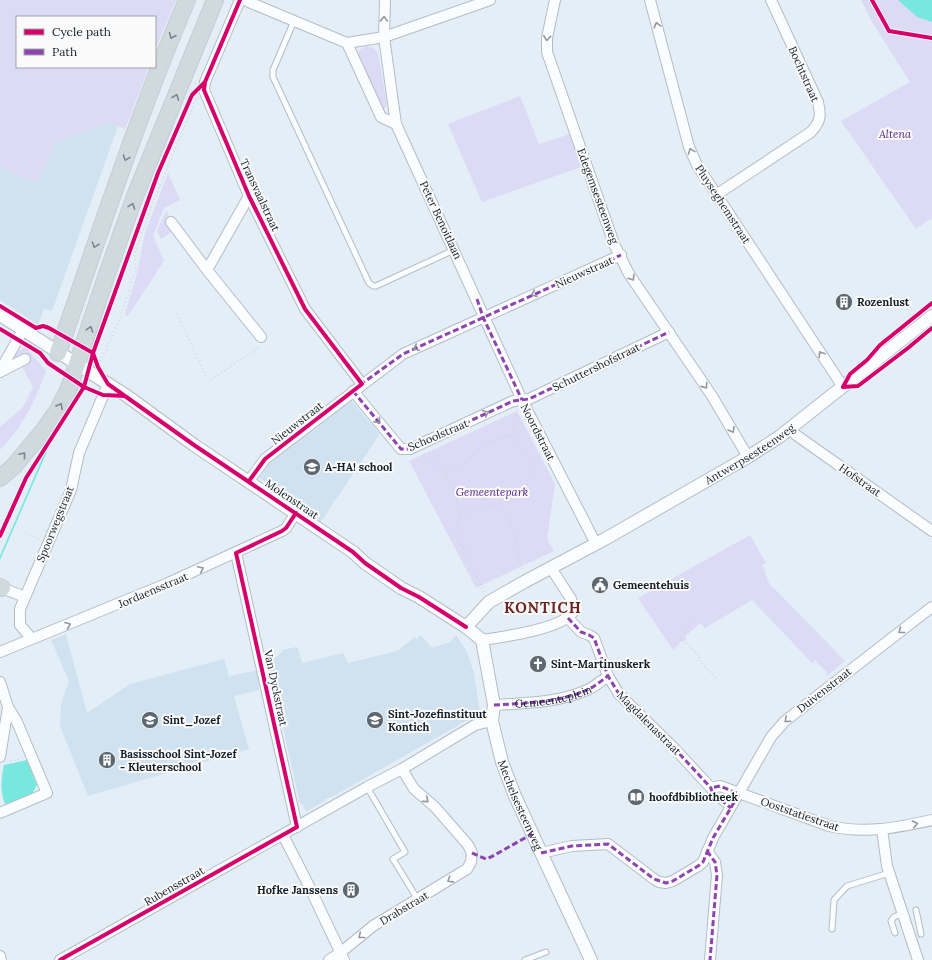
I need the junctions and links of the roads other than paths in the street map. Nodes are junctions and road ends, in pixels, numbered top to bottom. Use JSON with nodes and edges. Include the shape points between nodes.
{"nodes":[{"id":1,"x":188,"y":0,"type":"edge"},
{"id":2,"x":215,"y":0,"type":"edge"},
{"id":3,"x":240,"y":0,"type":"edge"},
{"id":4,"x":244,"y":0,"type":"edge"},
{"id":5,"x":385,"y":0,"type":"edge"},
{"id":6,"x":490,"y":0,"type":"edge"},
{"id":7,"x":555,"y":0,"type":"edge"},
{"id":8,"x":650,"y":0,"type":"edge"},
{"id":9,"x":771,"y":0,"type":"edge"},
{"id":10,"x":294,"y":21,"type":"junction"},
{"id":11,"x":384,"y":37,"type":"junction"},
{"id":12,"x":346,"y":43,"type":"junction"},
{"id":13,"x":396,"y":124,"type":"junction"},
{"id":14,"x":716,"y":195,"type":"junction"},
{"id":15,"x":249,"y":196,"type":"junction"},
{"id":16,"x":172,"y":222,"type":"dead end"},
{"id":17,"x":454,"y":250,"type":"junction"},
{"id":18,"x":620,"y":255,"type":"junction"},
{"id":19,"x":208,"y":270,"type":"junction"},
{"id":20,"x":0,"y":315,"type":"edge"},
{"id":21,"x":932,"y":316,"type":"edge"},
{"id":22,"x":483,"y":317,"type":"junction"},
{"id":23,"x":23,"y":330,"type":"junction"},
{"id":24,"x":669,"y":332,"type":"junction"},
{"id":25,"x":261,"y":337,"type":"road end"},
{"id":26,"x":58,"y":353,"type":"junction"},
{"id":27,"x":25,"y":359,"type":"dead end"},
{"id":28,"x":78,"y":366,"type":"junction"},
{"id":29,"x":0,"y":371,"type":"edge"},
{"id":30,"x":108,"y":384,"type":"junction"},
{"id":31,"x":362,"y":384,"type":"junction"},
{"id":32,"x":842,"y":387,"type":"junction"},
{"id":33,"x":353,"y":391,"type":"junction"},
{"id":34,"x":522,"y":400,"type":"junction"},
{"id":35,"x":790,"y":429,"type":"junction"},
{"id":36,"x":748,"y":457,"type":"junction"},
{"id":37,"x":0,"y":478,"type":"edge"},
{"id":38,"x":249,"y":481,"type":"junction"},
{"id":39,"x":296,"y":513,"type":"junction"},
{"id":40,"x":932,"y":531,"type":"edge"},
{"id":41,"x":596,"y":544,"type":"junction"},
{"id":42,"x":236,"y":553,"type":"junction"},
{"id":43,"x":551,"y":568,"type":"junction"},
{"id":44,"x":1,"y":588,"type":"edge"},
{"id":45,"x":24,"y":598,"type":"junction"},
{"id":46,"x":932,"y":607,"type":"edge"},
{"id":47,"x":568,"y":618,"type":"junction"},
{"id":48,"x":466,"y":627,"type":"junction"},
{"id":49,"x":32,"y":639,"type":"junction"},
{"id":50,"x":482,"y":640,"type":"junction"},
{"id":51,"x":0,"y":652,"type":"edge"},
{"id":52,"x":608,"y":676,"type":"junction"},
{"id":53,"x":0,"y":682,"type":"edge"},
{"id":54,"x":494,"y":705,"type":"junction"},
{"id":55,"x":8,"y":707,"type":"junction"},
{"id":56,"x":492,"y":721,"type":"junction"},
{"id":57,"x":3,"y":759,"type":"edge"},
{"id":58,"x":402,"y":769,"type":"junction"},
{"id":59,"x":367,"y":786,"type":"junction"},
{"id":60,"x":712,"y":788,"type":"junction"},
{"id":61,"x":739,"y":794,"type":"junction"},
{"id":62,"x":731,"y":808,"type":"junction"},
{"id":63,"x":0,"y":813,"type":"edge"},
{"id":64,"x":932,"y":820,"type":"edge"},
{"id":65,"x":297,"y":827,"type":"junction"},
{"id":66,"x":882,"y":829,"type":"junction"},
{"id":67,"x":283,"y":835,"type":"junction"},
{"id":68,"x":707,"y":852,"type":"junction"},
{"id":69,"x":541,"y":853,"type":"junction"},
{"id":70,"x":892,"y":880,"type":"junction"},
{"id":71,"x":418,"y":900,"type":"junction"},
{"id":72,"x":916,"y":910,"type":"dead end"},
{"id":73,"x":903,"y":913,"type":"junction"},
{"id":74,"x":832,"y":929,"type":"dead end"},
{"id":75,"x":895,"y":933,"type":"dead end"},
{"id":76,"x":921,"y":934,"type":"dead end"},
{"id":77,"x":546,"y":952,"type":"dead end"},
{"id":78,"x":0,"y":956,"type":"edge"},
{"id":79,"x":342,"y":956,"type":"edge"},
{"id":80,"x":1,"y":960,"type":"edge"},
{"id":81,"x":60,"y":960,"type":"edge"},
{"id":82,"x":329,"y":960,"type":"edge"},
{"id":83,"x":525,"y":960,"type":"edge"},
{"id":84,"x":591,"y":960,"type":"edge"},
{"id":85,"x":710,"y":960,"type":"edge"},
{"id":86,"x":918,"y":960,"type":"edge"}],
"edges":[{"from":1,"to":26,"type":"highway","one_way":true,"via":[[110,201]]},
{"from":28,"to":2,"type":"highway","one_way":true,"via":[[106,277],[136,196]]},
{"from":3,"to":15,"type":"street","name":"Transvaalstraat","via":[[205,86]]},
{"from":4,"to":10,"type":"street"},
{"from":11,"to":5,"type":"street","name":"Peter Benoitlaan","one_way":true},
{"from":6,"to":11,"type":"street"},
{"from":7,"to":18,"type":"street","name":"Edegemsesteenweg","one_way":true,"via":[[546,40],[548,57],[612,239]]},
{"from":14,"to":8,"type":"street","name":"Pluyseghemstraat","one_way":true,"via":[[689,147]]},
{"from":9,"to":14,"type":"street","name":"Bochtstraat","via":[[818,102],[820,121],[811,132]]},
{"from":10,"to":12,"type":"street"},
{"from":10,"to":17,"type":"lane","via":[[273,70],[273,77],[369,283],[376,286]]},
{"from":11,"to":12,"type":"street"},
{"from":11,"to":13,"type":"street","name":"Peter Benoitlaan"},
{"from":12,"to":13,"type":"street","via":[[381,117]]},
{"from":13,"to":17,"type":"street","name":"Peter Benoitlaan"},
{"from":32,"to":14,"type":"street","name":"Pluyseghemstraat","one_way":true},
{"from":15,"to":19,"type":"street","name":"Transvaalstraat"},
{"from":15,"to":31,"type":"street","name":"Transvaalstraat","via":[[306,309]]},
{"from":16,"to":19,"type":"street"},
{"from":17,"to":22,"type":"street","name":"Peter Benoitlaan"},
{"from":18,"to":22,"type":"street","name":"Nieuwstraat","one_way":true},
{"from":18,"to":24,"type":"street","name":"Edegemsesteenweg","one_way":true,"via":[[629,274]]},
{"from":19,"to":25,"type":"street"},
{"from":20,"to":23,"type":"street"},
{"from":21,"to":32,"type":"street","name":"Antwerpsesteenweg"},
{"from":22,"to":31,"type":"street","name":"Nieuwstraat","one_way":true,"via":[[403,354]]},
{"from":22,"to":34,"type":"street","name":"Noordstraat"},
{"from":23,"to":26,"type":"street"},
{"from":23,"to":29,"type":"street"},
{"from":24,"to":34,"type":"street","name":"Schuttershofstraat","via":[[529,399]]},
{"from":24,"to":36,"type":"street","name":"Edegemsesteenweg","one_way":true,"via":[[712,396]]},
{"from":26,"to":28,"type":"street"},
{"from":27,"to":29,"type":"street"},
{"from":28,"to":30,"type":"street","name":"Molenstraat"},
{"from":37,"to":28,"type":"highway","one_way":true,"via":[[16,463],[51,420]]},
{"from":30,"to":38,"type":"street","name":"Molenstraat"},
{"from":30,"to":45,"type":"street","name":"Spoorwegstraat","via":[[79,453],[70,490]]},
{"from":31,"to":33,"type":"street","name":"Nieuwstraat"},
{"from":32,"to":35,"type":"street","name":"Antwerpsesteenweg"},
{"from":33,"to":34,"type":"street","name":"Schoolstraat","one_way":true,"via":[[401,449],[410,449],[513,401]]},
{"from":33,"to":38,"type":"street","name":"Nieuwstraat","via":[[265,459]]},
{"from":34,"to":41,"type":"street","name":"Noordstraat"},
{"from":35,"to":36,"type":"street","name":"Antwerpsesteenweg"},
{"from":35,"to":40,"type":"street","name":"Hofstraat"},
{"from":36,"to":41,"type":"street","name":"Antwerpsesteenweg"},
{"from":38,"to":39,"type":"street","name":"Molenstraat"},
{"from":39,"to":42,"type":"street","name":"Jordaensstraat","via":[[282,531]]},
{"from":39,"to":48,"type":"street","name":"Molenstraat","via":[[401,588],[419,596]]},
{"from":41,"to":43,"type":"street","name":"Antwerpsesteenweg"},
{"from":49,"to":42,"type":"street","name":"Jordaensstraat","one_way":true},
{"from":42,"to":65,"type":"street","name":"Van Dyckstraat"},
{"from":43,"to":47,"type":"street","via":[[571,599],[573,612]]},
{"from":43,"to":48,"type":"street","via":[[489,602]]},
{"from":44,"to":45,"type":"street"},
{"from":45,"to":49,"type":"street","name":"Spoorwegstraat","via":[[20,609],[20,625]]},
{"from":46,"to":61,"type":"street","name":"Duivenstraat","one_way":true,"via":[[785,721],[771,737]]},
{"from":47,"to":50,"type":"street","via":[[519,634]]},
{"from":47,"to":52,"type":"street","name":"Magdalenastraat","via":[[581,632],[594,638]]},
{"from":48,"to":50,"type":"street"},
{"from":49,"to":51,"type":"street","name":"Jordaensstraat"},
{"from":50,"to":54,"type":"street","name":"Mechelsesteenweg"},
{"from":52,"to":54,"type":"street","name":"Gemeenteplein","via":[[578,694],[549,701]]},
{"from":52,"to":60,"type":"street","name":"Magdalenastraat","via":[[618,694]]},
{"from":53,"to":55,"type":"street"},
{"from":54,"to":56,"type":"street","name":"Mechelsesteenweg"},
{"from":55,"to":57,"type":"street"},
{"from":55,"to":63,"type":"street","via":[[17,722],[47,793]]},
{"from":56,"to":58,"type":"street","name":"Rubensstraat","via":[[475,725]]},
{"from":56,"to":69,"type":"street","name":"Mechelsesteenweg","via":[[502,762]]},
{"from":58,"to":59,"type":"street","name":"Rubensstraat"},
{"from":58,"to":71,"type":"street","name":"Drabstraat","one_way":true,"via":[[414,789],[435,807],[472,853],[467,869]]},
{"from":59,"to":65,"type":"street","name":"Rubensstraat"},
{"from":59,"to":71,"type":"lane","via":[[405,852],[394,859]]},
{"from":60,"to":61,"type":"street","via":[[720,786]]},
{"from":60,"to":62,"type":"street","name":"Magdalenastraat","via":[[712,793]]},
{"from":61,"to":62,"type":"street","name":"Duivenstraat"},
{"from":61,"to":66,"type":"street","name":"Ooststatiestraat","via":[[829,826],[854,830]]},
{"from":62,"to":68,"type":"street","name":"Duivenstraat"},
{"from":66,"to":64,"type":"street","name":"Ooststatiestraat","one_way":true},
{"from":65,"to":67,"type":"street","name":"Rubensstraat"},
{"from":66,"to":70,"type":"street","via":[[886,863]]},
{"from":67,"to":79,"type":"street"},
{"from":67,"to":81,"type":"street","name":"Rubensstraat"},
{"from":68,"to":69,"type":"street","name":"Duivenstraat","via":[[703,862],[698,866],[666,883],[654,880],[608,844],[572,846]]},
{"from":68,"to":85,"type":"street","via":[[715,862],[717,875]]},
{"from":69,"to":84,"type":"street","name":"Mechelsesteenweg"},
{"from":70,"to":73,"type":"street"},
{"from":70,"to":74,"type":"lane","via":[[847,886],[834,900]]},
{"from":71,"to":79,"type":"street","name":"Drabstraat","one_way":true,"via":[[373,926]]},
{"from":72,"to":76,"type":"lane"},
{"from":73,"to":75,"type":"lane","via":[[892,919]]},
{"from":73,"to":86,"type":"street"},
{"from":77,"to":83,"type":"lane"},
{"from":78,"to":80,"type":"street"},
{"from":79,"to":82,"type":"street","name":"Drabstraat"}]}
